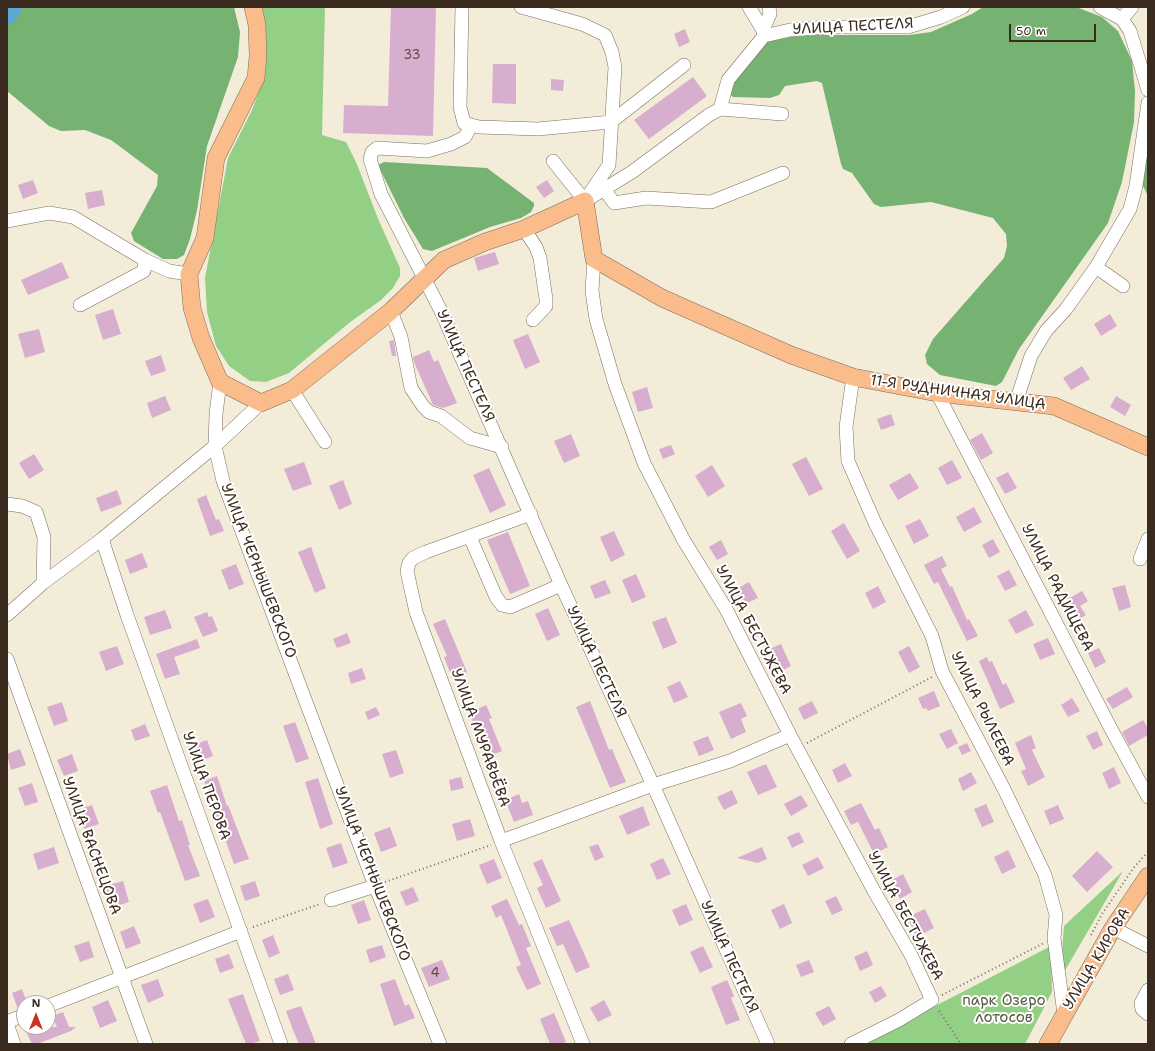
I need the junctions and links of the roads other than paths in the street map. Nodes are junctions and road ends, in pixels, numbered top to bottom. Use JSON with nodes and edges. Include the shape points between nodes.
{"nodes":[{"id":1,"x":253,"y":7,"type":"edge"},
{"id":2,"x":462,"y":7,"type":"edge"},
{"id":3,"x":521,"y":7,"type":"edge"},
{"id":4,"x":749,"y":7,"type":"edge"},
{"id":5,"x":963,"y":7,"type":"edge"},
{"id":6,"x":1100,"y":7,"type":"edge"},
{"id":7,"x":1132,"y":7,"type":"edge"},
{"id":8,"x":772,"y":9,"type":"edge"},
{"id":9,"x":1122,"y":19,"type":"junction"},
{"id":10,"x":764,"y":33,"type":"junction"},
{"id":11,"x":684,"y":65,"type":"dead end"},
{"id":12,"x":1148,"y":90,"type":"edge"},
{"id":13,"x":1148,"y":103,"type":"edge"},
{"id":14,"x":720,"y":109,"type":"junction"},
{"id":15,"x":782,"y":114,"type":"dead end"},
{"id":16,"x":612,"y":122,"type":"junction"},
{"id":17,"x":471,"y":125,"type":"junction"},
{"id":18,"x":553,"y":161,"type":"dead end"},
{"id":19,"x":783,"y":173,"type":"dead end"},
{"id":20,"x":604,"y":189,"type":"junction"},
{"id":21,"x":585,"y":201,"type":"junction"},
{"id":22,"x":7,"y":221,"type":"edge"},
{"id":23,"x":524,"y":229,"type":"junction"},
{"id":24,"x":594,"y":259,"type":"junction"},
{"id":25,"x":146,"y":260,"type":"junction"},
{"id":26,"x":1096,"y":267,"type":"junction"},
{"id":27,"x":189,"y":274,"type":"junction"},
{"id":28,"x":425,"y":280,"type":"junction"},
{"id":29,"x":1123,"y":286,"type":"dead end"},
{"id":30,"x":80,"y":305,"type":"dead end"},
{"id":31,"x":391,"y":311,"type":"junction"},
{"id":32,"x":533,"y":320,"type":"dead end"},
{"id":33,"x":853,"y":377,"type":"junction"},
{"id":34,"x":220,"y":382,"type":"junction"},
{"id":35,"x":292,"y":390,"type":"junction"},
{"id":36,"x":937,"y":393,"type":"junction"},
{"id":37,"x":1016,"y":402,"type":"junction"},
{"id":38,"x":261,"y":403,"type":"junction"},
{"id":39,"x":325,"y":442,"type":"dead end"},
{"id":40,"x":215,"y":446,"type":"junction"},
{"id":41,"x":502,"y":447,"type":"junction"},
{"id":42,"x":1148,"y":447,"type":"edge"},
{"id":43,"x":7,"y":504,"type":"edge"},
{"id":44,"x":531,"y":514,"type":"junction"},
{"id":45,"x":470,"y":536,"type":"junction"},
{"id":46,"x":102,"y":539,"type":"junction"},
{"id":47,"x":1148,"y":539,"type":"edge"},
{"id":48,"x":1140,"y":560,"type":"dead end"},
{"id":49,"x":43,"y":583,"type":"junction"},
{"id":50,"x":561,"y":585,"type":"junction"},
{"id":51,"x":7,"y":615,"type":"edge"},
{"id":52,"x":7,"y":659,"type":"edge"},
{"id":53,"x":790,"y":735,"type":"junction"},
{"id":54,"x":653,"y":785,"type":"junction"},
{"id":55,"x":1148,"y":797,"type":"edge"},
{"id":56,"x":501,"y":842,"type":"junction"},
{"id":57,"x":1148,"y":876,"type":"edge"},
{"id":58,"x":375,"y":886,"type":"junction"},
{"id":59,"x":331,"y":900,"type":"road end"},
{"id":60,"x":1113,"y":928,"type":"junction"},
{"id":61,"x":241,"y":931,"type":"junction"},
{"id":62,"x":1148,"y":946,"type":"edge"},
{"id":63,"x":121,"y":976,"type":"junction"},
{"id":64,"x":1148,"y":990,"type":"edge"},
{"id":65,"x":56,"y":1003,"type":"edge"},
{"id":66,"x":1064,"y":1014,"type":"junction"},
{"id":67,"x":1148,"y":1014,"type":"edge"},
{"id":68,"x":7,"y":1023,"type":"edge"},
{"id":69,"x":14,"y":1044,"type":"edge"},
{"id":70,"x":146,"y":1044,"type":"edge"},
{"id":71,"x":281,"y":1044,"type":"edge"},
{"id":72,"x":440,"y":1044,"type":"edge"},
{"id":73,"x":583,"y":1044,"type":"edge"},
{"id":74,"x":768,"y":1044,"type":"edge"},
{"id":75,"x":851,"y":1044,"type":"edge"},
{"id":76,"x":1048,"y":1044,"type":"edge"}],
"edges":[{"from":1,"to":27,"type":"main road","via":[[257,25],[256,78],[216,158],[205,238]]},
{"from":2,"to":17,"type":"street","via":[[460,107],[464,123]]},
{"from":3,"to":16,"type":"street","via":[[582,24],[605,35],[615,67]]},
{"from":4,"to":10,"type":"street"},
{"from":5,"to":10,"type":"street","name":"УЛИЦА ПЕСТЕЛЯ","via":[[908,27],[827,27]]},
{"from":6,"to":9,"type":"street"},
{"from":7,"to":9,"type":"street"},
{"from":8,"to":10,"type":"street"},
{"from":9,"to":12,"type":"street","via":[[1130,30]]},
{"from":10,"to":14,"type":"street","via":[[728,80]]},
{"from":11,"to":16,"type":"street"},
{"from":13,"to":26,"type":"street","via":[[1136,186],[1130,209]]},
{"from":14,"to":15,"type":"street"},
{"from":14,"to":20,"type":"street"},
{"from":16,"to":17,"type":"street","via":[[538,129]]},
{"from":16,"to":21,"type":"street","via":[[608,165]]},
{"from":17,"to":28,"type":"street","name":"УЛИЦА ПЕСТЕЛЯ","via":[[464,137],[427,151],[377,148],[372,152],[370,159],[381,194]]},
{"from":18,"to":21,"type":"street"},
{"from":19,"to":20,"type":"street","via":[[711,202],[646,198],[614,203]]},
{"from":20,"to":21,"type":"street"},
{"from":21,"to":23,"type":"main road"},
{"from":21,"to":24,"type":"main road"},
{"from":22,"to":25,"type":"street","via":[[49,213],[73,217]]},
{"from":23,"to":28,"type":"main road","via":[[444,260]]},
{"from":23,"to":32,"type":"street","via":[[540,258],[546,299],[546,306]]},
{"from":24,"to":33,"type":"main road","name":"11-Я РУДНИЧНАЯ УЛИЦА","via":[[662,298],[791,355]]},
{"from":24,"to":53,"type":"street","name":"УЛИЦА БЕСТУЖЕВА","via":[[592,291],[596,319],[615,384],[644,463],[684,539],[726,609]]},
{"from":25,"to":27,"type":"street","via":[[169,271]]},
{"from":25,"to":30,"type":"street","via":[[144,271]]},
{"from":26,"to":29,"type":"street"},
{"from":26,"to":37,"type":"street","via":[[1066,309],[1046,331],[1031,356]]},
{"from":27,"to":34,"type":"main road","via":[[192,308],[201,338]]},
{"from":28,"to":31,"type":"main road"},
{"from":28,"to":41,"type":"street","name":"УЛИЦА ПЕСТЕЛЯ"},
{"from":31,"to":35,"type":"main road"},
{"from":31,"to":41,"type":"street","via":[[401,337],[411,388],[423,406],[470,438]]},
{"from":33,"to":36,"type":"main road","name":"11-Я РУДНИЧНАЯ УЛИЦА"},
{"from":33,"to":66,"type":"street","name":"УЛИЦА РЫЛЕЕВА","via":[[846,427],[848,461],[875,523],[932,636],[942,671],[1005,791],[1045,875],[1056,915],[1054,938]]},
{"from":34,"to":38,"type":"main road"},
{"from":34,"to":40,"type":"street","name":"УЛИЦА ЧЕРНЫШЕВСКОГО"},
{"from":35,"to":38,"type":"main road"},
{"from":35,"to":39,"type":"street"},
{"from":36,"to":37,"type":"main road","name":"11-Я РУДНИЧНАЯ УЛИЦА"},
{"from":36,"to":55,"type":"street","name":"УЛИЦА РАДИЩЕВА"},
{"from":37,"to":42,"type":"main road","name":"11-Я РУДНИЧНАЯ УЛИЦА","via":[[1054,406]]},
{"from":38,"to":40,"type":"street"},
{"from":40,"to":46,"type":"street"},
{"from":40,"to":58,"type":"street","name":"УЛИЦА ЧЕРНЫШЕВСКОГО","via":[[223,481]]},
{"from":41,"to":44,"type":"street","name":"УЛИЦА ПЕСТЕЛЯ"},
{"from":43,"to":49,"type":"street","via":[[22,506],[36,512],[44,536]]},
{"from":44,"to":45,"type":"street","name":"УЛИЦА МУРАВЬЁВА"},
{"from":44,"to":50,"type":"street","name":"УЛИЦА ПЕСТЕЛЯ"},
{"from":45,"to":50,"type":"street","via":[[496,597],[502,605],[510,607]]},
{"from":45,"to":56,"type":"street","name":"УЛИЦА МУРАВЬЁВА","via":[[413,558],[409,562],[408,571],[416,612]]},
{"from":46,"to":49,"type":"street"},
{"from":46,"to":61,"type":"street","name":"УЛИЦА ПЕРОВА"},
{"from":47,"to":48,"type":"street"},
{"from":49,"to":51,"type":"street"},
{"from":50,"to":54,"type":"street","name":"УЛИЦА ПЕСТЕЛЯ"},
{"from":52,"to":63,"type":"street","name":"УЛИЦА ВАСНЕЦОВА"},
{"from":53,"to":54,"type":"street","via":[[730,761]]},
{"from":53,"to":75,"type":"street","name":"УЛИЦА БЕСТУЖЕВА","via":[[911,955],[932,1000]]},
{"from":54,"to":56,"type":"street"},
{"from":54,"to":74,"type":"street","name":"УЛИЦА ПЕСТЕЛЯ"},
{"from":56,"to":73,"type":"street","name":"УЛИЦА МУРАВЬЁВА"},
{"from":57,"to":60,"type":"main road","name":"УЛИЦА КИРОВА"},
{"from":58,"to":59,"type":"street"},
{"from":58,"to":72,"type":"street","name":"УЛИЦА ЧЕРНЫШЕВСКОГО"},
{"from":60,"to":62,"type":"street"},
{"from":60,"to":66,"type":"main road","name":"УЛИЦА КИРОВА"},
{"from":61,"to":63,"type":"street"},
{"from":61,"to":71,"type":"street","name":"УЛИЦА ПЕРОВА"},
{"from":63,"to":65,"type":"street"},
{"from":63,"to":70,"type":"street","name":"УЛИЦА ВАСНЕЦОВА"},
{"from":64,"to":67,"type":"street","via":[[1141,1003],[1142,1009]]},
{"from":66,"to":76,"type":"main road","name":"УЛИЦА КИРОВА"},
{"from":68,"to":69,"type":"street"}]}
